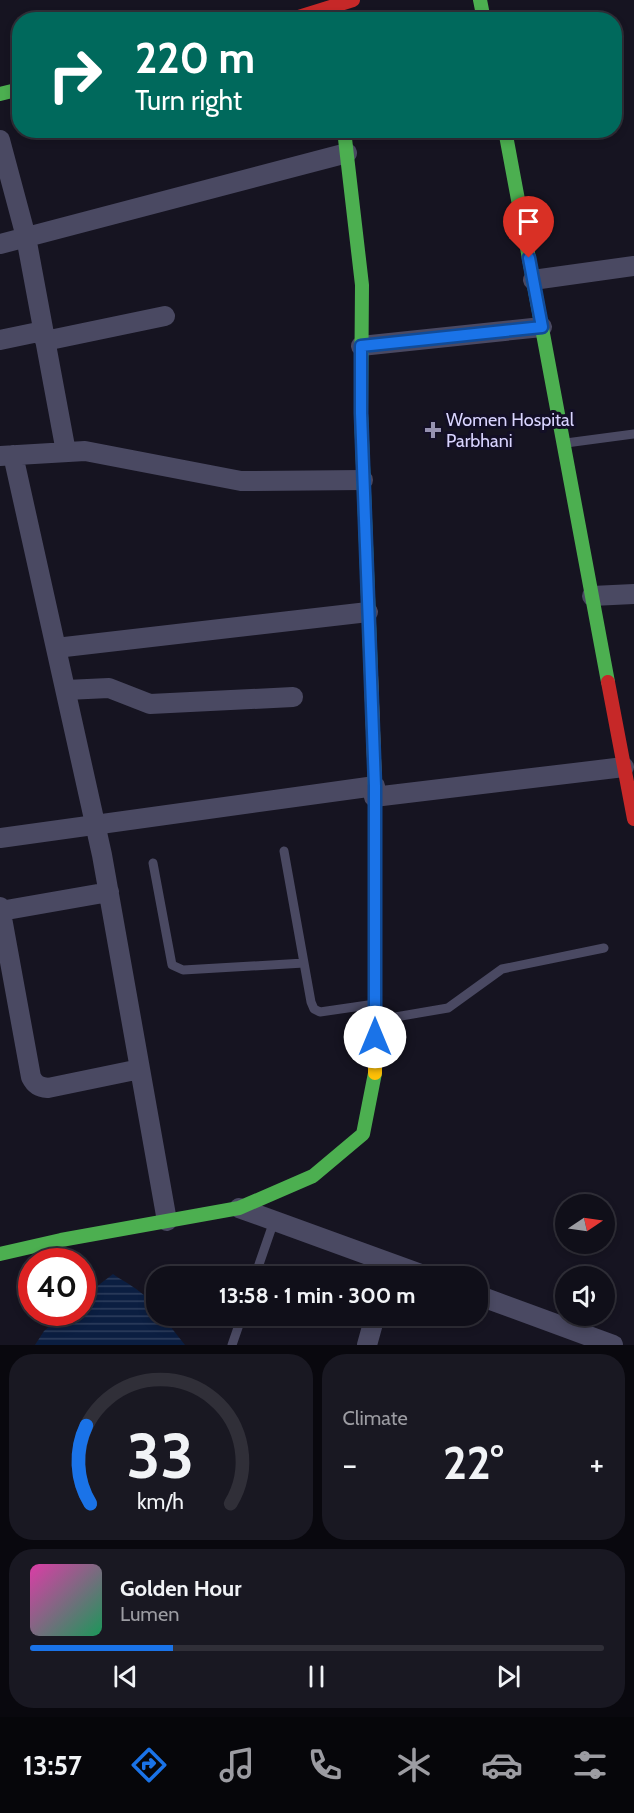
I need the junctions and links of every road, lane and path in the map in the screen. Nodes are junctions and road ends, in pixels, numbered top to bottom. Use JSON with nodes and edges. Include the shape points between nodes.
{"nodes":[{"id":1,"x":353,"y":0,"type":"edge"},
{"id":2,"x":328,"y":10,"type":"edge"},
{"id":3,"x":345,"y":138,"type":"edge"},
{"id":4,"x":506,"y":138,"type":"edge"},
{"id":5,"x":0,"y":140,"type":"edge"},
{"id":6,"x":347,"y":153,"type":"junction"},
{"id":7,"x":26,"y":237,"type":"junction"},
{"id":8,"x":0,"y":244,"type":"edge"},
{"id":9,"x":634,"y":266,"type":"edge"},
{"id":10,"x":533,"y":280,"type":"junction"},
{"id":11,"x":165,"y":316,"type":"dead end"},
{"id":12,"x":542,"y":327,"type":"junction"},
{"id":13,"x":44,"y":336,"type":"junction"},
{"id":14,"x":0,"y":340,"type":"edge"},
{"id":15,"x":361,"y":346,"type":"junction"},
{"id":16,"x":634,"y":434,"type":"edge"},
{"id":17,"x":564,"y":444,"type":"junction"},
{"id":18,"x":66,"y":452,"type":"junction"},
{"id":19,"x":6,"y":456,"type":"edge"},
{"id":20,"x":363,"y":480,"type":"junction"},
{"id":21,"x":634,"y":594,"type":"edge"},
{"id":22,"x":592,"y":596,"type":"junction"},
{"id":23,"x":368,"y":612,"type":"junction"},
{"id":24,"x":56,"y":648,"type":"junction"},
{"id":25,"x":66,"y":690,"type":"junction"},
{"id":26,"x":293,"y":697,"type":"dead end"},
{"id":27,"x":628,"y":773,"type":"edge"},
{"id":28,"x":375,"y":792,"type":"junction"},
{"id":29,"x":634,"y":819,"type":"edge"},
{"id":30,"x":96,"y":825,"type":"junction"},
{"id":31,"x":0,"y":838,"type":"edge"},
{"id":32,"x":284,"y":851,"type":"dead end"},
{"id":33,"x":153,"y":863,"type":"dead end"},
{"id":34,"x":109,"y":892,"type":"junction"},
{"id":35,"x":0,"y":909,"type":"edge"},
{"id":36,"x":604,"y":948,"type":"dead end"},
{"id":37,"x":304,"y":963,"type":"junction"},
{"id":38,"x":375,"y":1004,"type":"junction"},
{"id":39,"x":375,"y":1021,"type":"junction"},
{"id":40,"x":140,"y":1069,"type":"junction"},
{"id":41,"x":238,"y":1208,"type":"junction"},
{"id":42,"x":167,"y":1221,"type":"junction"},
{"id":43,"x":274,"y":1221,"type":"junction"},
{"id":44,"x":0,"y":1254,"type":"edge"},
{"id":45,"x":258,"y":1266,"type":"edge"},
{"id":46,"x":378,"y":1266,"type":"edge"},
{"id":47,"x":488,"y":1299,"type":"edge"},
{"id":48,"x":239,"y":1326,"type":"edge"},
{"id":49,"x":372,"y":1326,"type":"edge"},
{"id":50,"x":232,"y":1345,"type":"edge"},
{"id":51,"x":367,"y":1345,"type":"edge"},
{"id":52,"x":613,"y":1345,"type":"edge"}],
"edges":[{"from":1,"to":2,"type":"street"},
{"from":3,"to":6,"type":"street"},
{"from":4,"to":10,"type":"street"},
{"from":5,"to":7,"type":"street"},
{"from":6,"to":7,"type":"street"},
{"from":6,"to":15,"type":"street","via":[[362,285]]},
{"from":7,"to":8,"type":"street"},
{"from":7,"to":13,"type":"street"},
{"from":9,"to":10,"type":"street"},
{"from":10,"to":12,"type":"street"},
{"from":11,"to":13,"type":"street"},
{"from":12,"to":15,"type":"street"},
{"from":12,"to":17,"type":"street"},
{"from":13,"to":14,"type":"street"},
{"from":13,"to":18,"type":"street"},
{"from":15,"to":20,"type":"street"},
{"from":16,"to":17,"type":"lane"},
{"from":17,"to":22,"type":"street"},
{"from":18,"to":19,"type":"street"},
{"from":18,"to":20,"type":"street","via":[[85,451],[241,481]]},
{"from":19,"to":24,"type":"street"},
{"from":20,"to":23,"type":"street"},
{"from":21,"to":22,"type":"street"},
{"from":22,"to":27,"type":"street"},
{"from":23,"to":24,"type":"street"},
{"from":23,"to":28,"type":"street"},
{"from":24,"to":25,"type":"street"},
{"from":25,"to":26,"type":"street","via":[[109,688],[150,704]]},
{"from":25,"to":30,"type":"street"},
{"from":27,"to":28,"type":"street"},
{"from":27,"to":29,"type":"street"},
{"from":28,"to":30,"type":"street"},
{"from":28,"to":38,"type":"street"},
{"from":30,"to":31,"type":"street"},
{"from":30,"to":34,"type":"street"},
{"from":32,"to":37,"type":"lane"},
{"from":33,"to":37,"type":"lane","via":[[172,965],[177,969]]},
{"from":34,"to":35,"type":"street"},
{"from":34,"to":40,"type":"street"},
{"from":35,"to":40,"type":"street","via":[[33,1082],[48,1088]]},
{"from":36,"to":39,"type":"lane","via":[[502,969],[448,1008]]},
{"from":37,"to":38,"type":"lane","via":[[314,1009],[320,1012]]},
{"from":38,"to":39,"type":"street"},
{"from":39,"to":41,"type":"street","via":[[376,1070],[363,1134],[313,1176]]},
{"from":40,"to":42,"type":"street"},
{"from":41,"to":42,"type":"street"},
{"from":41,"to":43,"type":"street"},
{"from":42,"to":44,"type":"street"},
{"from":43,"to":45,"type":"lane"},
{"from":43,"to":46,"type":"street"},
{"from":47,"to":52,"type":"street"},
{"from":48,"to":50,"type":"lane"},
{"from":49,"to":51,"type":"street"}]}
